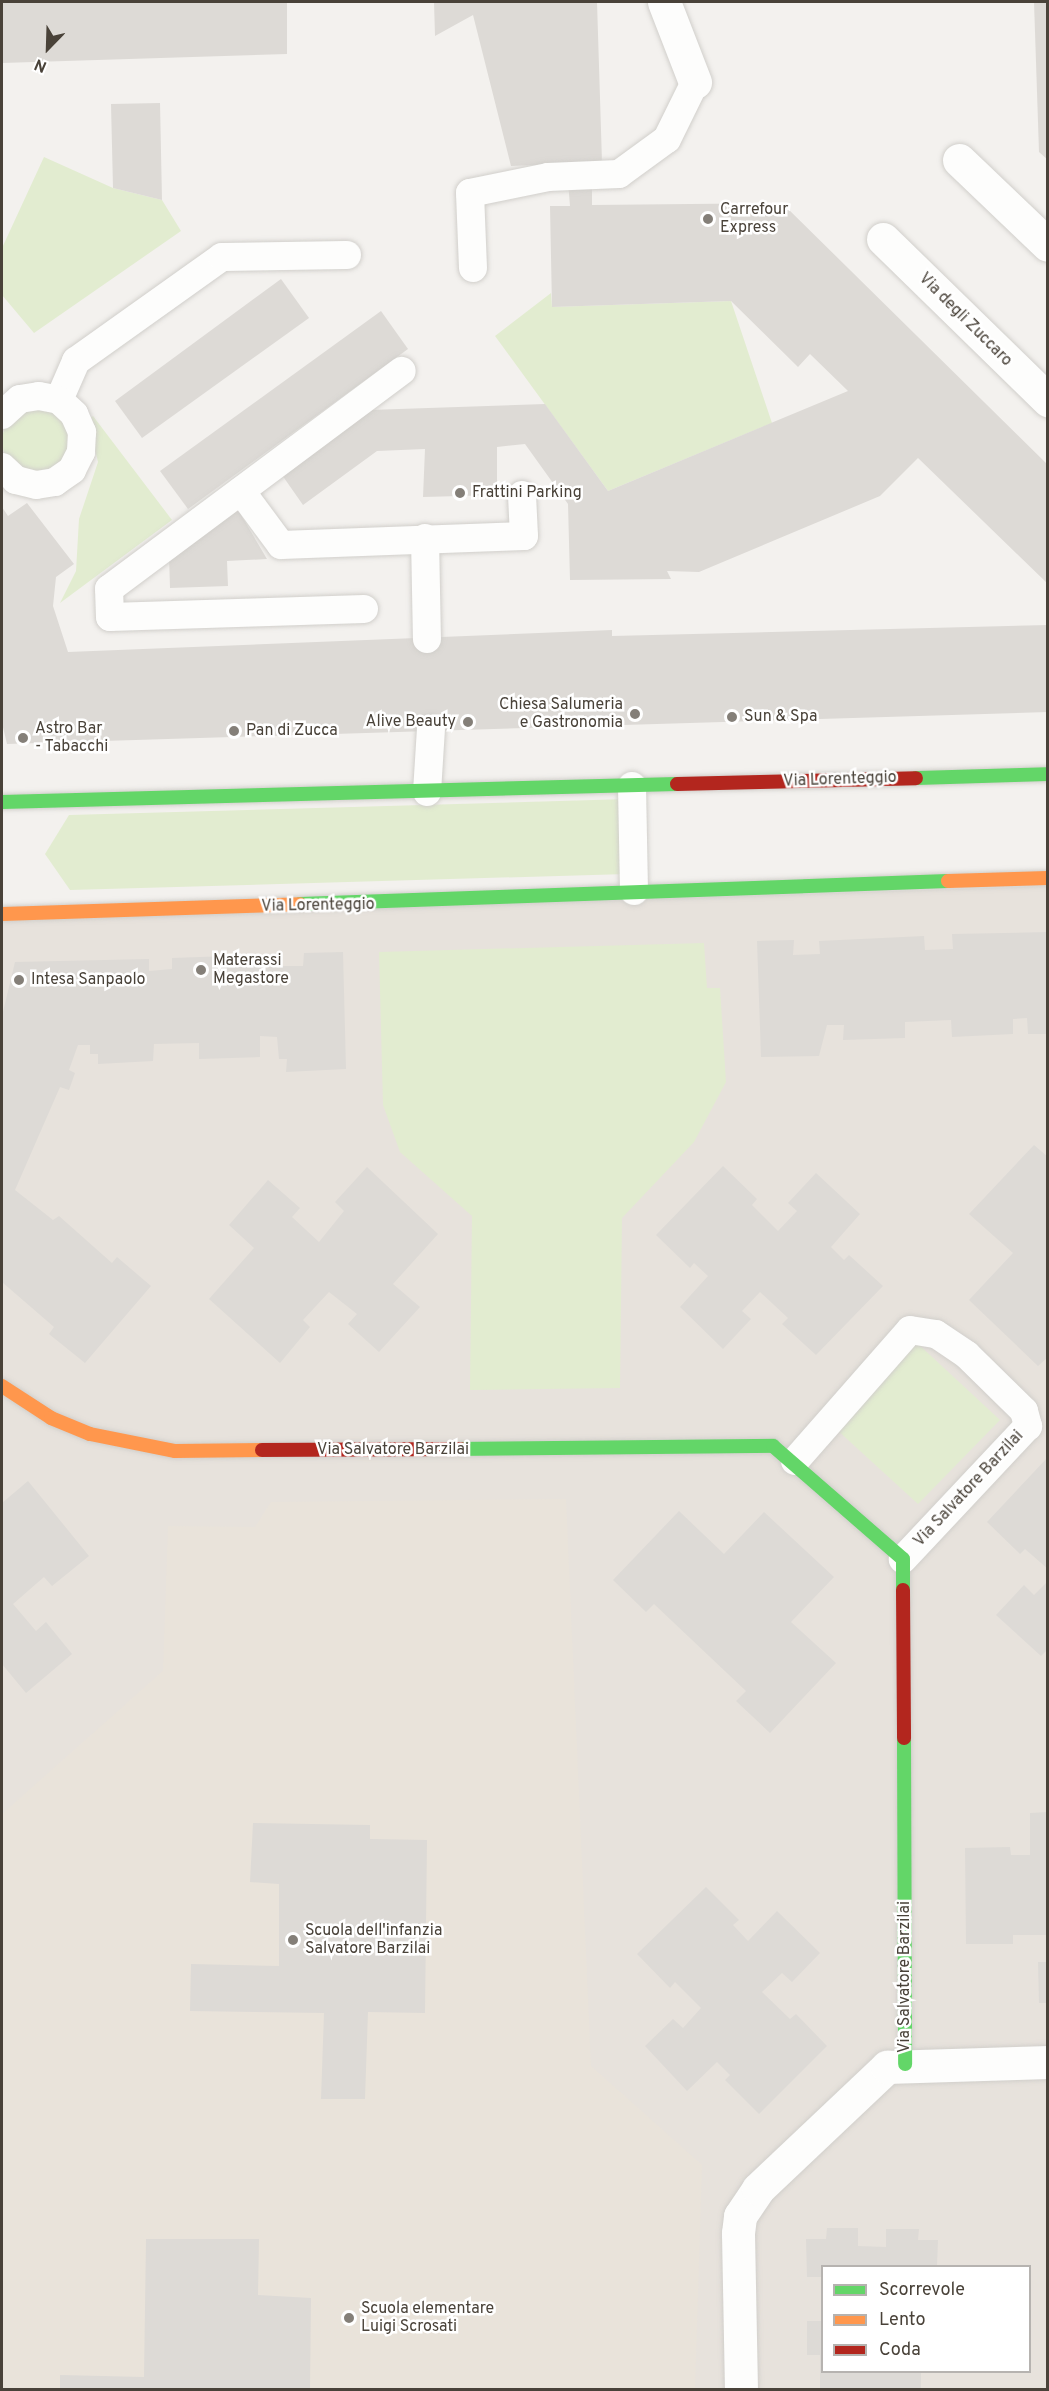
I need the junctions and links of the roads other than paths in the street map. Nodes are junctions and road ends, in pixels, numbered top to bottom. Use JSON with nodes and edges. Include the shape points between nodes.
{"nodes":[{"id":1,"x":664,"y":2,"type":"edge"},
{"id":2,"x":695,"y":82,"type":"joint"},
{"id":3,"x":959,"y":159,"type":"dead end"},
{"id":4,"x":883,"y":239,"type":"dead end"},
{"id":5,"x":1047,"y":245,"type":"edge"},
{"id":6,"x":347,"y":255,"type":"dead end"},
{"id":7,"x":472,"y":268,"type":"dead end"},
{"id":8,"x":402,"y":371,"type":"dead end"},
{"id":9,"x":59,"y":400,"type":"junction"},
{"id":10,"x":1047,"y":400,"type":"edge"},
{"id":11,"x":2,"y":415,"type":"edge"},
{"id":12,"x":2,"y":467,"type":"edge"},
{"id":13,"x":241,"y":491,"type":"junction"},
{"id":14,"x":522,"y":495,"type":"dead end"},
{"id":15,"x":425,"y":538,"type":"junction"},
{"id":16,"x":364,"y":609,"type":"dead end"},
{"id":17,"x":427,"y":639,"type":"dead end"},
{"id":18,"x":430,"y":729,"type":"dead end"},
{"id":19,"x":1047,"y":774,"type":"edge"},
{"id":20,"x":632,"y":786,"type":"junction"},
{"id":21,"x":427,"y":792,"type":"junction"},
{"id":22,"x":2,"y":802,"type":"edge"},
{"id":23,"x":1047,"y":878,"type":"edge"},
{"id":24,"x":634,"y":891,"type":"junction"},
{"id":25,"x":2,"y":914,"type":"edge"},
{"id":26,"x":2,"y":1386,"type":"edge"},
{"id":27,"x":795,"y":1461,"type":"junction"},
{"id":28,"x":903,"y":1559,"type":"junction"},
{"id":29,"x":1047,"y":2062,"type":"edge"},
{"id":30,"x":905,"y":2064,"type":"junction"},
{"id":31,"x":741,"y":2390,"type":"edge"}],
"edges":[{"from":1,"to":2,"type":"street"},
{"from":2,"to":7,"type":"lane","via":[[668,139],[620,174],[548,177],[470,194]]},
{"from":3,"to":5,"type":"street"},
{"from":4,"to":10,"type":"street","name":"Via degli Zuccaro"},
{"from":6,"to":9,"type":"lane","via":[[222,257],[76,361]]},
{"from":8,"to":13,"type":"lane"},
{"from":9,"to":11,"type":"lane","via":[[39,396],[20,399]]},
{"from":9,"to":12,"type":"lane","via":[[74,414],[82,432],[81,452],[72,470],[56,482],[36,485],[16,480]]},
{"from":13,"to":15,"type":"lane","via":[[281,545]]},
{"from":13,"to":16,"type":"lane","via":[[109,589],[110,617]]},
{"from":14,"to":15,"type":"lane","via":[[524,536]]},
{"from":15,"to":17,"type":"lane"},
{"from":18,"to":21,"type":"lane"},
{"from":19,"to":20,"type":"main road","name":"Via Lorenteggio"},
{"from":20,"to":21,"type":"main road","name":"Via Lorenteggio"},
{"from":20,"to":24,"type":"lane"},
{"from":21,"to":22,"type":"main road","name":"Via Lorenteggio"},
{"from":23,"to":24,"type":"main road","name":"Via Lorenteggio"},
{"from":24,"to":25,"type":"main road","name":"Via Lorenteggio","via":[[431,903]]},
{"from":26,"to":27,"type":"main road","name":"Via Salvatore Barzilai","via":[[51,1418],[90,1434],[175,1451],[774,1446]]},
{"from":27,"to":28,"type":"main road","name":"Via Salvatore Barzilai"},
{"from":27,"to":28,"type":"lane","name":"Via Salvatore Barzilai","via":[[910,1330],[936,1334],[967,1355],[1023,1411],[1028,1426]]},
{"from":28,"to":30,"type":"main road","name":"Via Salvatore Barzilai"},
{"from":29,"to":30,"type":"street"},
{"from":30,"to":31,"type":"street","name":"Via Salvatore Barzilai","via":[[886,2067],[758,2188],[744,2208],[738,2233]]}]}
